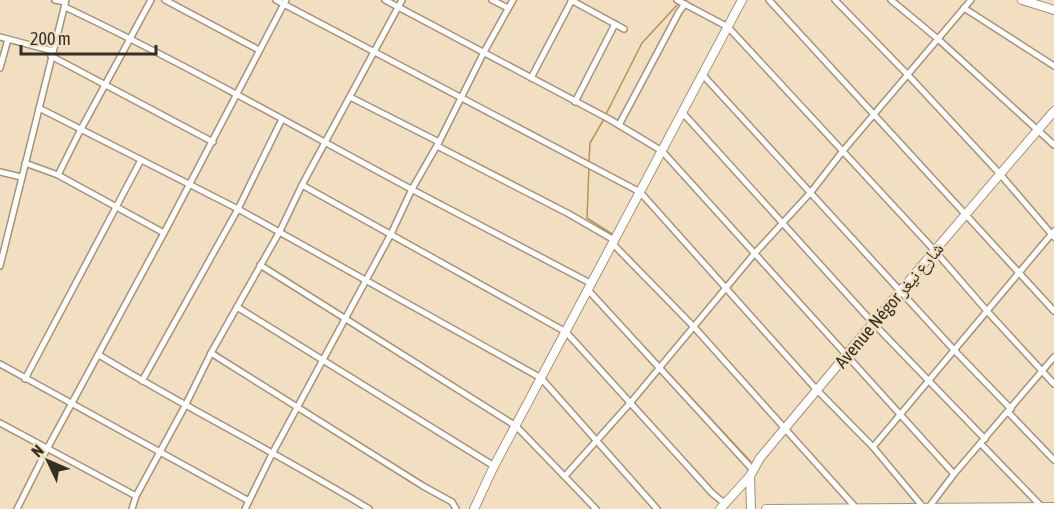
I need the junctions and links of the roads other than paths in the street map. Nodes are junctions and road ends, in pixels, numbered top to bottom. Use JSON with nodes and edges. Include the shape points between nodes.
{"nodes":[{"id":1,"x":55,"y":0,"type":"edge"},
{"id":2,"x":150,"y":0,"type":"edge"},
{"id":3,"x":165,"y":0,"type":"edge"},
{"id":4,"x":276,"y":0,"type":"edge"},
{"id":5,"x":385,"y":0,"type":"edge"},
{"id":6,"x":402,"y":0,"type":"edge"},
{"id":7,"x":492,"y":0,"type":"edge"},
{"id":8,"x":513,"y":0,"type":"edge"},
{"id":9,"x":571,"y":0,"type":"edge"},
{"id":10,"x":742,"y":0,"type":"edge"},
{"id":11,"x":770,"y":0,"type":"edge"},
{"id":12,"x":835,"y":0,"type":"edge"},
{"id":13,"x":891,"y":0,"type":"edge"},
{"id":14,"x":971,"y":0,"type":"edge"},
{"id":15,"x":1022,"y":0,"type":"edge"},
{"id":16,"x":285,"y":2,"type":"edge"},
{"id":17,"x":682,"y":2,"type":"edge"},
{"id":18,"x":65,"y":3,"type":"edge"},
{"id":19,"x":398,"y":6,"type":"junction"},
{"id":20,"x":508,"y":8,"type":"junction"},
{"id":21,"x":964,"y":8,"type":"junction"},
{"id":22,"x":1054,"y":10,"type":"edge"},
{"id":23,"x":615,"y":24,"type":"junction"},
{"id":24,"x":728,"y":27,"type":"junction"},
{"id":25,"x":624,"y":29,"type":"dead end"},
{"id":26,"x":0,"y":37,"type":"edge"},
{"id":27,"x":130,"y":38,"type":"junction"},
{"id":28,"x":8,"y":39,"type":"junction"},
{"id":29,"x":938,"y":39,"type":"junction"},
{"id":30,"x":259,"y":50,"type":"junction"},
{"id":31,"x":374,"y":52,"type":"junction"},
{"id":32,"x":484,"y":52,"type":"junction"},
{"id":33,"x":52,"y":53,"type":"junction"},
{"id":34,"x":1054,"y":66,"type":"edge"},
{"id":35,"x":0,"y":69,"type":"edge"},
{"id":36,"x":702,"y":74,"type":"junction"},
{"id":37,"x":908,"y":75,"type":"junction"},
{"id":38,"x":531,"y":78,"type":"junction"},
{"id":39,"x":105,"y":84,"type":"junction"},
{"id":40,"x":237,"y":94,"type":"junction"},
{"id":41,"x":350,"y":98,"type":"junction"},
{"id":42,"x":460,"y":98,"type":"junction"},
{"id":43,"x":575,"y":102,"type":"junction"},
{"id":44,"x":39,"y":108,"type":"junction"},
{"id":45,"x":1054,"y":111,"type":"edge"},
{"id":46,"x":682,"y":112,"type":"junction"},
{"id":47,"x":874,"y":114,"type":"junction"},
{"id":48,"x":282,"y":119,"type":"junction"},
{"id":49,"x":618,"y":125,"type":"junction"},
{"id":50,"x":1039,"y":129,"type":"junction"},
{"id":51,"x":80,"y":131,"type":"junction"},
{"id":52,"x":213,"y":142,"type":"junction"},
{"id":53,"x":325,"y":142,"type":"junction"},
{"id":54,"x":438,"y":144,"type":"junction"},
{"id":55,"x":1054,"y":145,"type":"edge"},
{"id":56,"x":662,"y":151,"type":"junction"},
{"id":57,"x":842,"y":152,"type":"junction"},
{"id":58,"x":141,"y":160,"type":"junction"},
{"id":59,"x":25,"y":163,"type":"junction"},
{"id":60,"x":0,"y":172,"type":"edge"},
{"id":61,"x":1000,"y":174,"type":"junction"},
{"id":62,"x":58,"y":175,"type":"junction"},
{"id":63,"x":21,"y":177,"type":"junction"},
{"id":64,"x":190,"y":185,"type":"junction"},
{"id":65,"x":302,"y":185,"type":"junction"},
{"id":66,"x":412,"y":189,"type":"junction"},
{"id":67,"x":640,"y":192,"type":"junction"},
{"id":68,"x":811,"y":192,"type":"junction"},
{"id":69,"x":116,"y":206,"type":"junction"},
{"id":70,"x":238,"y":209,"type":"junction"},
{"id":71,"x":966,"y":214,"type":"junction"},
{"id":72,"x":783,"y":222,"type":"junction"},
{"id":73,"x":0,"y":229,"type":"edge"},
{"id":74,"x":9,"y":230,"type":"junction"},
{"id":75,"x":280,"y":231,"type":"junction"},
{"id":76,"x":164,"y":234,"type":"junction"},
{"id":77,"x":391,"y":234,"type":"junction"},
{"id":78,"x":1053,"y":234,"type":"edge"},
{"id":79,"x":613,"y":241,"type":"junction"},
{"id":80,"x":935,"y":251,"type":"junction"},
{"id":81,"x":755,"y":254,"type":"junction"},
{"id":82,"x":260,"y":265,"type":"junction"},
{"id":83,"x":0,"y":266,"type":"edge"},
{"id":84,"x":1018,"y":273,"type":"junction"},
{"id":85,"x":365,"y":280,"type":"junction"},
{"id":86,"x":590,"y":287,"type":"junction"},
{"id":87,"x":726,"y":288,"type":"junction"},
{"id":88,"x":900,"y":292,"type":"junction"},
{"id":89,"x":237,"y":307,"type":"junction"},
{"id":90,"x":1054,"y":311,"type":"edge"},
{"id":91,"x":987,"y":312,"type":"junction"},
{"id":92,"x":345,"y":318,"type":"junction"},
{"id":93,"x":873,"y":323,"type":"junction"},
{"id":94,"x":694,"y":327,"type":"junction"},
{"id":95,"x":566,"y":332,"type":"junction"},
{"id":96,"x":955,"y":351,"type":"junction"},
{"id":97,"x":210,"y":353,"type":"junction"},
{"id":98,"x":99,"y":355,"type":"junction"},
{"id":99,"x":846,"y":355,"type":"junction"},
{"id":100,"x":1054,"y":357,"type":"edge"},
{"id":101,"x":324,"y":360,"type":"junction"},
{"id":102,"x":0,"y":364,"type":"edge"},
{"id":103,"x":660,"y":367,"type":"junction"},
{"id":104,"x":1042,"y":371,"type":"junction"},
{"id":105,"x":541,"y":378,"type":"junction"},
{"id":106,"x":26,"y":379,"type":"junction"},
{"id":107,"x":142,"y":381,"type":"junction"},
{"id":108,"x":928,"y":381,"type":"junction"},
{"id":109,"x":1054,"y":384,"type":"edge"},
{"id":110,"x":818,"y":390,"type":"junction"},
{"id":111,"x":631,"y":402,"type":"junction"},
{"id":112,"x":72,"y":405,"type":"junction"},
{"id":113,"x":185,"y":406,"type":"junction"},
{"id":114,"x":298,"y":408,"type":"junction"},
{"id":115,"x":1009,"y":411,"type":"junction"},
{"id":116,"x":901,"y":415,"type":"junction"},
{"id":117,"x":0,"y":423,"type":"edge"},
{"id":118,"x":516,"y":426,"type":"junction"},
{"id":119,"x":785,"y":430,"type":"junction"},
{"id":120,"x":597,"y":440,"type":"junction"},
{"id":121,"x":983,"y":442,"type":"junction"},
{"id":122,"x":873,"y":447,"type":"junction"},
{"id":123,"x":47,"y":449,"type":"junction"},
{"id":124,"x":159,"y":454,"type":"junction"},
{"id":125,"x":272,"y":454,"type":"junction"},
{"id":126,"x":1054,"y":460,"type":"edge"},
{"id":127,"x":494,"y":466,"type":"junction"},
{"id":128,"x":752,"y":473,"type":"junction"},
{"id":129,"x":954,"y":474,"type":"junction"},
{"id":130,"x":565,"y":476,"type":"junction"},
{"id":131,"x":136,"y":496,"type":"junction"},
{"id":132,"x":249,"y":501,"type":"junction"},
{"id":133,"x":722,"y":506,"type":"edge"},
{"id":134,"x":1041,"y":506,"type":"junction"},
{"id":135,"x":926,"y":507,"type":"junction"},
{"id":136,"x":1010,"y":507,"type":"edge"},
{"id":137,"x":1054,"y":507,"type":"edge"},
{"id":138,"x":857,"y":508,"type":"edge"},
{"id":139,"x":17,"y":509,"type":"edge"},
{"id":140,"x":132,"y":509,"type":"edge"},
{"id":141,"x":245,"y":509,"type":"edge"},
{"id":142,"x":369,"y":509,"type":"edge"},
{"id":143,"x":456,"y":509,"type":"edge"},
{"id":144,"x":474,"y":509,"type":"edge"},
{"id":145,"x":597,"y":509,"type":"edge"},
{"id":146,"x":657,"y":509,"type":"edge"},
{"id":147,"x":752,"y":509,"type":"edge"},
{"id":148,"x":766,"y":509,"type":"edge"},
{"id":149,"x":805,"y":509,"type":"edge"}],
"edges":[{"from":1,"to":18,"type":"street"},
{"from":2,"to":27,"type":"street"},
{"from":3,"to":30,"type":"street"},
{"from":4,"to":16,"type":"street"},
{"from":5,"to":19,"type":"street"},
{"from":6,"to":19,"type":"street"},
{"from":7,"to":20,"type":"street"},
{"from":8,"to":20,"type":"street"},
{"from":9,"to":23,"type":"street"},
{"from":9,"to":38,"type":"street"},
{"from":10,"to":24,"type":"street"},
{"from":11,"to":47,"type":"street"},
{"from":12,"to":37,"type":"street"},
{"from":13,"to":29,"type":"street"},
{"from":14,"to":21,"type":"street"},
{"from":15,"to":22,"type":"street"},
{"from":16,"to":30,"type":"street"},
{"from":16,"to":31,"type":"street"},
{"from":17,"to":24,"type":"street"},
{"from":17,"to":49,"type":"street"},
{"from":18,"to":27,"type":"street"},
{"from":18,"to":33,"type":"street"},
{"from":19,"to":31,"type":"street"},
{"from":19,"to":32,"type":"street"},
{"from":20,"to":32,"type":"street"},
{"from":21,"to":29,"type":"street"},
{"from":21,"to":34,"type":"street"},
{"from":23,"to":25,"type":"street"},
{"from":23,"to":43,"type":"street"},
{"from":24,"to":36,"type":"street"},
{"from":24,"to":57,"type":"street"},
{"from":26,"to":28,"type":"street"},
{"from":27,"to":39,"type":"street"},
{"from":27,"to":40,"type":"street"},
{"from":28,"to":33,"type":"street"},
{"from":28,"to":35,"type":"street"},
{"from":29,"to":37,"type":"street"},
{"from":29,"to":50,"type":"street"},
{"from":30,"to":40,"type":"street"},
{"from":31,"to":41,"type":"street"},
{"from":31,"to":42,"type":"street"},
{"from":32,"to":38,"type":"street"},
{"from":32,"to":42,"type":"street"},
{"from":33,"to":39,"type":"street"},
{"from":33,"to":44,"type":"street"},
{"from":36,"to":46,"type":"street"},
{"from":36,"to":68,"type":"street"},
{"from":37,"to":47,"type":"street"},
{"from":37,"to":61,"type":"street"},
{"from":38,"to":43,"type":"street"},
{"from":39,"to":51,"type":"street"},
{"from":39,"to":52,"type":"street"},
{"from":40,"to":48,"type":"street"},
{"from":40,"to":52,"type":"street"},
{"from":41,"to":53,"type":"street"},
{"from":41,"to":54,"type":"street"},
{"from":42,"to":54,"type":"street"},
{"from":42,"to":67,"type":"street"},
{"from":43,"to":49,"type":"street"},
{"from":44,"to":51,"type":"street"},
{"from":44,"to":59,"type":"street"},
{"from":45,"to":50,"type":"street","name":"Avenue Négor شارع نيغر"},
{"from":46,"to":56,"type":"street"},
{"from":46,"to":72,"type":"street"},
{"from":47,"to":57,"type":"street"},
{"from":47,"to":71,"type":"street"},
{"from":48,"to":53,"type":"street"},
{"from":48,"to":70,"type":"street"},
{"from":49,"to":56,"type":"street"},
{"from":50,"to":55,"type":"street"},
{"from":50,"to":61,"type":"street","name":"Avenue Négor شارع نيغر"},
{"from":51,"to":58,"type":"street"},
{"from":51,"to":62,"type":"street"},
{"from":52,"to":64,"type":"street"},
{"from":53,"to":65,"type":"street"},
{"from":53,"to":66,"type":"street"},
{"from":54,"to":66,"type":"street"},
{"from":54,"to":79,"type":"street"},
{"from":56,"to":67,"type":"street"},
{"from":56,"to":81,"type":"street"},
{"from":57,"to":68,"type":"street"},
{"from":57,"to":80,"type":"street"},
{"from":58,"to":64,"type":"street"},
{"from":58,"to":69,"type":"street"},
{"from":59,"to":62,"type":"street"},
{"from":59,"to":63,"type":"street"},
{"from":60,"to":63,"type":"street"},
{"from":61,"to":71,"type":"street","name":"Avenue Négor شارع نيغر"},
{"from":61,"to":78,"type":"street"},
{"from":62,"to":69,"type":"street"},
{"from":63,"to":74,"type":"street"},
{"from":64,"to":70,"type":"street"},
{"from":64,"to":76,"type":"street"},
{"from":65,"to":75,"type":"street"},
{"from":65,"to":77,"type":"street"},
{"from":66,"to":77,"type":"street"},
{"from":66,"to":86,"type":"street"},
{"from":67,"to":79,"type":"street"},
{"from":67,"to":87,"type":"street"},
{"from":68,"to":72,"type":"street"},
{"from":68,"to":88,"type":"street"},
{"from":69,"to":76,"type":"street"},
{"from":69,"to":106,"type":"street"},
{"from":70,"to":75,"type":"street"},
{"from":70,"to":107,"type":"street"},
{"from":71,"to":80,"type":"street","name":"Avenue Négor شارع نيغر"},
{"from":71,"to":84,"type":"street"},
{"from":72,"to":81,"type":"street"},
{"from":72,"to":93,"type":"street"},
{"from":73,"to":74,"type":"street"},
{"from":74,"to":83,"type":"street"},
{"from":75,"to":82,"type":"street"},
{"from":75,"to":85,"type":"street"},
{"from":76,"to":98,"type":"street"},
{"from":77,"to":85,"type":"street"},
{"from":77,"to":95,"type":"street"},
{"from":78,"to":84,"type":"street"},
{"from":79,"to":86,"type":"street"},
{"from":79,"to":94,"type":"street"},
{"from":80,"to":88,"type":"street","name":"Avenue Négor شارع نيغر"},
{"from":80,"to":91,"type":"street"},
{"from":81,"to":87,"type":"street"},
{"from":81,"to":99,"type":"street"},
{"from":82,"to":89,"type":"street"},
{"from":82,"to":92,"type":"street"},
{"from":84,"to":90,"type":"street"},
{"from":84,"to":91,"type":"street"},
{"from":85,"to":92,"type":"street"},
{"from":85,"to":105,"type":"street"},
{"from":86,"to":95,"type":"street"},
{"from":86,"to":103,"type":"street"},
{"from":87,"to":94,"type":"street"},
{"from":87,"to":110,"type":"street"},
{"from":88,"to":93,"type":"street","name":"Avenue Négor شارع نيغر"},
{"from":88,"to":96,"type":"street"},
{"from":89,"to":97,"type":"street"},
{"from":89,"to":101,"type":"street"},
{"from":91,"to":96,"type":"street"},
{"from":91,"to":104,"type":"street"},
{"from":92,"to":101,"type":"street"},
{"from":92,"to":118,"type":"street"},
{"from":93,"to":99,"type":"street","name":"Avenue Négor شارع نيغر"},
{"from":93,"to":108,"type":"street"},
{"from":94,"to":103,"type":"street"},
{"from":94,"to":119,"type":"street"},
{"from":95,"to":105,"type":"street"},
{"from":95,"to":111,"type":"street"},
{"from":96,"to":108,"type":"street"},
{"from":96,"to":115,"type":"street"},
{"from":97,"to":113,"type":"street"},
{"from":97,"to":114,"type":"street"},
{"from":98,"to":107,"type":"street"},
{"from":98,"to":112,"type":"street"},
{"from":99,"to":110,"type":"street","name":"Avenue Négor شارع نيغر"},
{"from":99,"to":116,"type":"street"},
{"from":100,"to":104,"type":"street"},
{"from":101,"to":114,"type":"street"},
{"from":101,"to":127,"type":"street"},
{"from":102,"to":106,"type":"street"},
{"from":103,"to":111,"type":"street"},
{"from":103,"to":128,"type":"street"},
{"from":104,"to":109,"type":"street"},
{"from":104,"to":115,"type":"street"},
{"from":105,"to":118,"type":"street"},
{"from":105,"to":120,"type":"street"},
{"from":106,"to":112,"type":"street"},
{"from":107,"to":113,"type":"street"},
{"from":108,"to":116,"type":"street"},
{"from":108,"to":121,"type":"street"},
{"from":110,"to":119,"type":"street","name":"Avenue Négor شارع نيغر"},
{"from":110,"to":122,"type":"street"},
{"from":111,"to":120,"type":"street"},
{"from":111,"to":133,"type":"street"},
{"from":112,"to":123,"type":"street"},
{"from":112,"to":124,"type":"street"},
{"from":113,"to":124,"type":"street"},
{"from":113,"to":125,"type":"street"},
{"from":114,"to":125,"type":"street"},
{"from":114,"to":143,"type":"street","via":[[452,502]]},
{"from":115,"to":121,"type":"street"},
{"from":115,"to":126,"type":"street"},
{"from":116,"to":122,"type":"street"},
{"from":116,"to":129,"type":"street"},
{"from":117,"to":123,"type":"street"},
{"from":118,"to":127,"type":"street"},
{"from":118,"to":130,"type":"street"},
{"from":119,"to":128,"type":"street","name":"Avenue Négor شارع نيغر"},
{"from":119,"to":138,"type":"street"},
{"from":120,"to":130,"type":"street"},
{"from":120,"to":146,"type":"street"},
{"from":121,"to":129,"type":"street"},
{"from":121,"to":134,"type":"street"},
{"from":122,"to":135,"type":"street"},
{"from":123,"to":131,"type":"street"},
{"from":123,"to":139,"type":"street"},
{"from":124,"to":131,"type":"street"},
{"from":124,"to":132,"type":"street"},
{"from":125,"to":132,"type":"street"},
{"from":125,"to":142,"type":"street"},
{"from":127,"to":144,"type":"street"},
{"from":128,"to":133,"type":"street","name":"Avenue Négor شارع نيغر"},
{"from":128,"to":147,"type":"street"},
{"from":129,"to":135,"type":"street"},
{"from":130,"to":145,"type":"street"},
{"from":131,"to":140,"type":"street"},
{"from":132,"to":141,"type":"street"},
{"from":134,"to":136,"type":"street"},
{"from":134,"to":137,"type":"street"},
{"from":135,"to":136,"type":"street"},
{"from":135,"to":138,"type":"street"},
{"from":138,"to":149,"type":"street"},
{"from":148,"to":149,"type":"street"}]}
